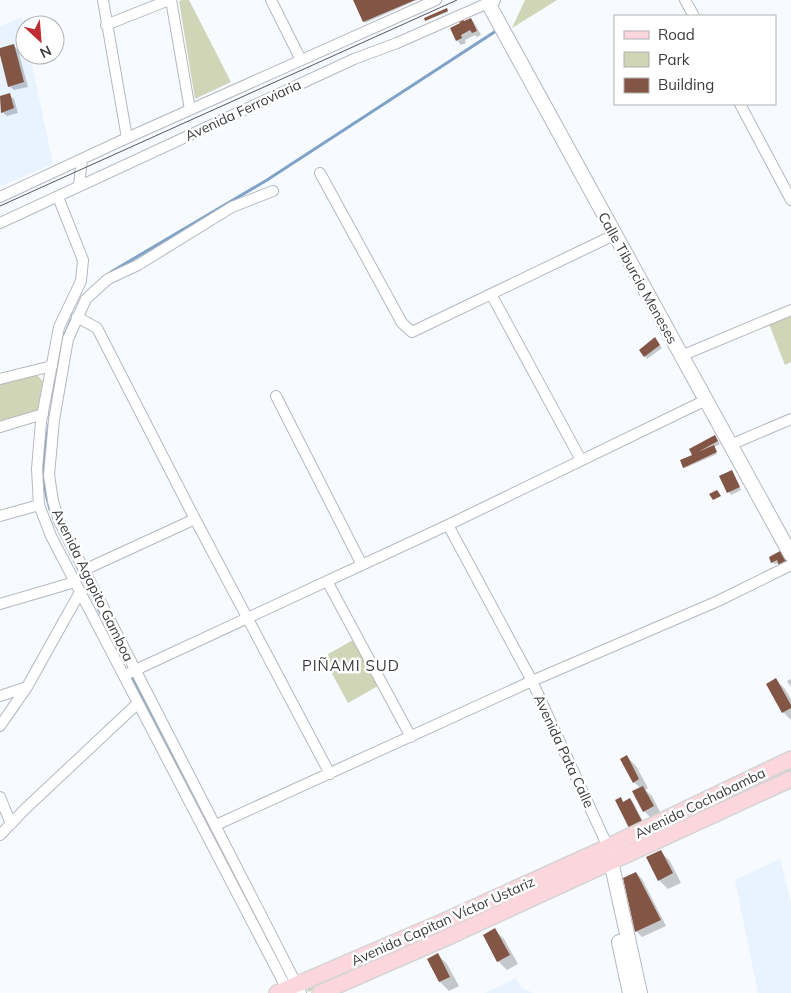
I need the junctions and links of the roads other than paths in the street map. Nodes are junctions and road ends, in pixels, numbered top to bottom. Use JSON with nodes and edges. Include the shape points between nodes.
{"nodes":[{"id":1,"x":103,"y":0,"type":"edge"},
{"id":2,"x":170,"y":0,"type":"edge"},
{"id":3,"x":271,"y":0,"type":"edge"},
{"id":4,"x":436,"y":0,"type":"edge"},
{"id":5,"x":685,"y":0,"type":"edge"},
{"id":6,"x":490,"y":1,"type":"edge"},
{"id":7,"x":693,"y":15,"type":"edge"},
{"id":8,"x":106,"y":25,"type":"junction"},
{"id":9,"x":301,"y":60,"type":"junction"},
{"id":10,"x":741,"y":105,"type":"edge"},
{"id":11,"x":190,"y":110,"type":"junction"},
{"id":12,"x":127,"y":138,"type":"junction"},
{"id":13,"x":82,"y":159,"type":"junction"},
{"id":14,"x":320,"y":173,"type":"dead end"},
{"id":15,"x":79,"y":185,"type":"junction"},
{"id":16,"x":273,"y":191,"type":"dead end"},
{"id":17,"x":0,"y":197,"type":"edge"},
{"id":18,"x":58,"y":197,"type":"junction"},
{"id":19,"x":791,"y":198,"type":"edge"},
{"id":20,"x":0,"y":223,"type":"edge"},
{"id":21,"x":614,"y":235,"type":"junction"},
{"id":22,"x":491,"y":294,"type":"junction"},
{"id":23,"x":791,"y":310,"type":"edge"},
{"id":24,"x":77,"y":317,"type":"junction"},
{"id":25,"x":681,"y":356,"type":"junction"},
{"id":26,"x":52,"y":366,"type":"junction"},
{"id":27,"x":1,"y":376,"type":"edge"},
{"id":28,"x":276,"y":396,"type":"dead end"},
{"id":29,"x":706,"y":400,"type":"junction"},
{"id":30,"x":43,"y":414,"type":"junction"},
{"id":31,"x":791,"y":419,"type":"edge"},
{"id":32,"x":0,"y":427,"type":"edge"},
{"id":33,"x":730,"y":446,"type":"junction"},
{"id":34,"x":581,"y":460,"type":"junction"},
{"id":35,"x":39,"y":505,"type":"junction"},
{"id":36,"x":0,"y":516,"type":"edge"},
{"id":37,"x":195,"y":519,"type":"junction"},
{"id":38,"x":448,"y":525,"type":"junction"},
{"id":39,"x":791,"y":555,"type":"edge"},
{"id":40,"x":791,"y":564,"type":"edge"},
{"id":41,"x":362,"y":565,"type":"junction"},
{"id":42,"x":84,"y":570,"type":"junction"},
{"id":43,"x":327,"y":581,"type":"junction"},
{"id":44,"x":75,"y":582,"type":"junction"},
{"id":45,"x":80,"y":592,"type":"junction"},
{"id":46,"x":0,"y":604,"type":"edge"},
{"id":47,"x":248,"y":618,"type":"junction"},
{"id":48,"x":134,"y":670,"type":"junction"},
{"id":49,"x":123,"y":675,"type":"junction"},
{"id":50,"x":532,"y":681,"type":"junction"},
{"id":51,"x":27,"y":687,"type":"junction"},
{"id":52,"x":0,"y":696,"type":"edge"},
{"id":53,"x":138,"y":704,"type":"junction"},
{"id":54,"x":0,"y":726,"type":"edge"},
{"id":55,"x":411,"y":737,"type":"junction"},
{"id":56,"x":791,"y":759,"type":"edge"},
{"id":57,"x":330,"y":774,"type":"junction"},
{"id":58,"x":791,"y":778,"type":"edge"},
{"id":59,"x":0,"y":797,"type":"edge"},
{"id":60,"x":11,"y":824,"type":"junction"},
{"id":61,"x":216,"y":825,"type":"junction"},
{"id":62,"x":0,"y":836,"type":"edge"},
{"id":63,"x":604,"y":849,"type":"junction"},
{"id":64,"x":607,"y":865,"type":"junction"},
{"id":65,"x":290,"y":990,"type":"edge"},
{"id":66,"x":320,"y":993,"type":"edge"},
{"id":67,"x":630,"y":993,"type":"edge"},
{"id":68,"x":640,"y":993,"type":"edge"}],
"edges":[{"from":1,"to":8,"type":"street"},
{"from":2,"to":8,"type":"street"},
{"from":2,"to":11,"type":"street"},
{"from":3,"to":9,"type":"street"},
{"from":4,"to":9,"type":"street","name":"Avenida Ferroviaria"},
{"from":5,"to":7,"type":"street"},
{"from":6,"to":15,"type":"street","name":"Avenida Ferroviaria","via":[[354,59]]},
{"from":6,"to":21,"type":"street","name":"Calle Tiburcio Meneses"},
{"from":8,"to":12,"type":"street"},
{"from":9,"to":11,"type":"street","name":"Avenida Ferroviaria"},
{"from":10,"to":19,"type":"street"},
{"from":11,"to":12,"type":"street","name":"Avenida Ferroviaria"},
{"from":12,"to":13,"type":"street","name":"Avenida Ferroviaria"},
{"from":13,"to":15,"type":"street"},
{"from":13,"to":17,"type":"street","name":"Avenida Ferroviaria"},
{"from":14,"to":22,"type":"street","via":[[402,322],[412,332]]},
{"from":15,"to":18,"type":"street","name":"Avenida Ferroviaria"},
{"from":16,"to":24,"type":"street","name":"Avenida Agapito Gamboa","via":[[232,207],[138,265],[108,279],[86,299]]},
{"from":18,"to":20,"type":"street","name":"Avenida Ferroviaria"},
{"from":18,"to":26,"type":"street","name":"Avenida Agapito Gamboa","via":[[83,260],[82,281],[59,328]]},
{"from":21,"to":22,"type":"street"},
{"from":21,"to":25,"type":"street","name":"Calle Tiburcio Meneses"},
{"from":22,"to":34,"type":"street"},
{"from":23,"to":25,"type":"street"},
{"from":24,"to":37,"type":"street","via":[[97,328]]},
{"from":24,"to":42,"type":"street","name":"Avenida Agapito Gamboa","via":[[68,339],[54,420],[50,475],[59,521]]},
{"from":25,"to":29,"type":"street","name":"Calle Tiburcio Meneses"},
{"from":26,"to":27,"type":"street"},
{"from":26,"to":30,"type":"street","name":"Avenida Agapito Gamboa"},
{"from":28,"to":41,"type":"street"},
{"from":29,"to":33,"type":"street","name":"Calle Tiburcio Meneses"},
{"from":29,"to":34,"type":"street"},
{"from":30,"to":32,"type":"street"},
{"from":30,"to":35,"type":"street","name":"Avenida Agapito Gamboa","via":[[37,469]]},
{"from":31,"to":33,"type":"street"},
{"from":33,"to":39,"type":"street","name":"Calle Tiburcio Meneses"},
{"from":34,"to":38,"type":"street"},
{"from":35,"to":36,"type":"street"},
{"from":35,"to":44,"type":"street","name":"Avenida Agapito Gamboa"},
{"from":37,"to":42,"type":"street"},
{"from":37,"to":47,"type":"street"},
{"from":38,"to":41,"type":"street"},
{"from":38,"to":50,"type":"street","name":"Avenida Pata Calle"},
{"from":40,"to":50,"type":"street","via":[[718,601]]},
{"from":41,"to":43,"type":"street"},
{"from":42,"to":48,"type":"street","name":"Avenida Agapito Gamboa"},
{"from":43,"to":47,"type":"street"},
{"from":43,"to":55,"type":"street"},
{"from":44,"to":45,"type":"street","name":"Avenida Agapito Gamboa"},
{"from":44,"to":46,"type":"street"},
{"from":45,"to":49,"type":"street","name":"Avenida Agapito Gamboa"},
{"from":45,"to":51,"type":"street"},
{"from":47,"to":48,"type":"street"},
{"from":47,"to":57,"type":"street"},
{"from":48,"to":49,"type":"street"},
{"from":48,"to":61,"type":"street","name":"Avenida Agapito Gamboa"},
{"from":49,"to":53,"type":"street","name":"Avenida Agapito Gamboa"},
{"from":50,"to":55,"type":"street"},
{"from":50,"to":63,"type":"street","name":"Avenida Pata Calle"},
{"from":51,"to":52,"type":"street"},
{"from":51,"to":54,"type":"street"},
{"from":53,"to":60,"type":"street"},
{"from":53,"to":65,"type":"street","name":"Avenida Agapito Gamboa"},
{"from":55,"to":57,"type":"street"},
{"from":56,"to":63,"type":"main road","name":"Avenida Cochabamba"},
{"from":57,"to":61,"type":"street"},
{"from":58,"to":64,"type":"main road","name":"Avenida Cochabamba"},
{"from":59,"to":60,"type":"street"},
{"from":60,"to":62,"type":"street"},
{"from":61,"to":65,"type":"street","name":"Avenida Agapito Gamboa"},
{"from":63,"to":64,"type":"street","name":"Avenida Pata Calle"},
{"from":63,"to":65,"type":"main road","name":"Avenida Capitan Víctor Ustariz"},
{"from":64,"to":66,"type":"main road","name":"Avenida Capitan Víctor Ustariz"},
{"from":64,"to":67,"type":"street","name":"Avenida Pata Calle"},
{"from":64,"to":68,"type":"street","name":"Avenida Pata Calle"}]}
